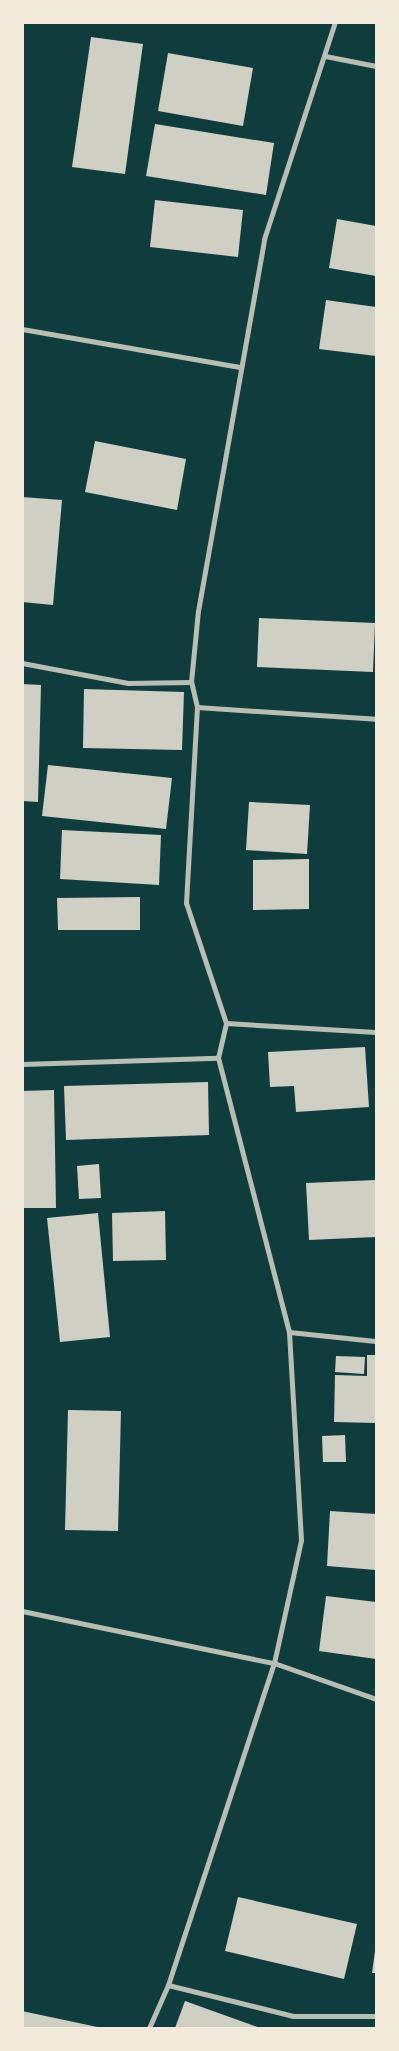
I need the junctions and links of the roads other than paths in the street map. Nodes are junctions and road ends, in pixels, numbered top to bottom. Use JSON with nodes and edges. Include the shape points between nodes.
{"nodes":[{"id":1,"x":335,"y":22,"type":"edge"},
{"id":2,"x":325,"y":56,"type":"junction"},
{"id":3,"x":376,"y":66,"type":"edge"},
{"id":4,"x":22,"y":329,"type":"edge"},
{"id":5,"x":240,"y":367,"type":"junction"},
{"id":6,"x":22,"y":663,"type":"edge"},
{"id":7,"x":191,"y":682,"type":"junction"},
{"id":8,"x":197,"y":707,"type":"junction"},
{"id":9,"x":376,"y":719,"type":"edge"},
{"id":10,"x":226,"y":1023,"type":"junction"},
{"id":11,"x":376,"y":1032,"type":"edge"},
{"id":12,"x":218,"y":1058,"type":"junction"},
{"id":13,"x":22,"y":1064,"type":"edge"},
{"id":14,"x":289,"y":1332,"type":"junction"},
{"id":15,"x":376,"y":1341,"type":"edge"},
{"id":16,"x":22,"y":1611,"type":"edge"},
{"id":17,"x":274,"y":1663,"type":"junction"},
{"id":18,"x":376,"y":1698,"type":"edge"},
{"id":19,"x":168,"y":1986,"type":"junction"},
{"id":20,"x":376,"y":2016,"type":"edge"},
{"id":21,"x":149,"y":2028,"type":"edge"}],
"edges":[{"from":1,"to":2,"type":"street"},
{"from":2,"to":3,"type":"street"},
{"from":2,"to":5,"type":"street","via":[[264,239]]},
{"from":4,"to":5,"type":"street"},
{"from":5,"to":7,"type":"street","via":[[198,611]]},
{"from":6,"to":7,"type":"street","via":[[128,683]]},
{"from":7,"to":8,"type":"street"},
{"from":8,"to":9,"type":"street"},
{"from":8,"to":10,"type":"street","via":[[186,903]]},
{"from":10,"to":11,"type":"street"},
{"from":10,"to":12,"type":"street"},
{"from":12,"to":13,"type":"street"},
{"from":12,"to":14,"type":"street"},
{"from":14,"to":15,"type":"street"},
{"from":14,"to":17,"type":"street","via":[[301,1540]]},
{"from":16,"to":17,"type":"street"},
{"from":17,"to":18,"type":"street"},
{"from":17,"to":19,"type":"street"},
{"from":19,"to":20,"type":"street","via":[[293,2016]]},
{"from":19,"to":21,"type":"street"}]}
